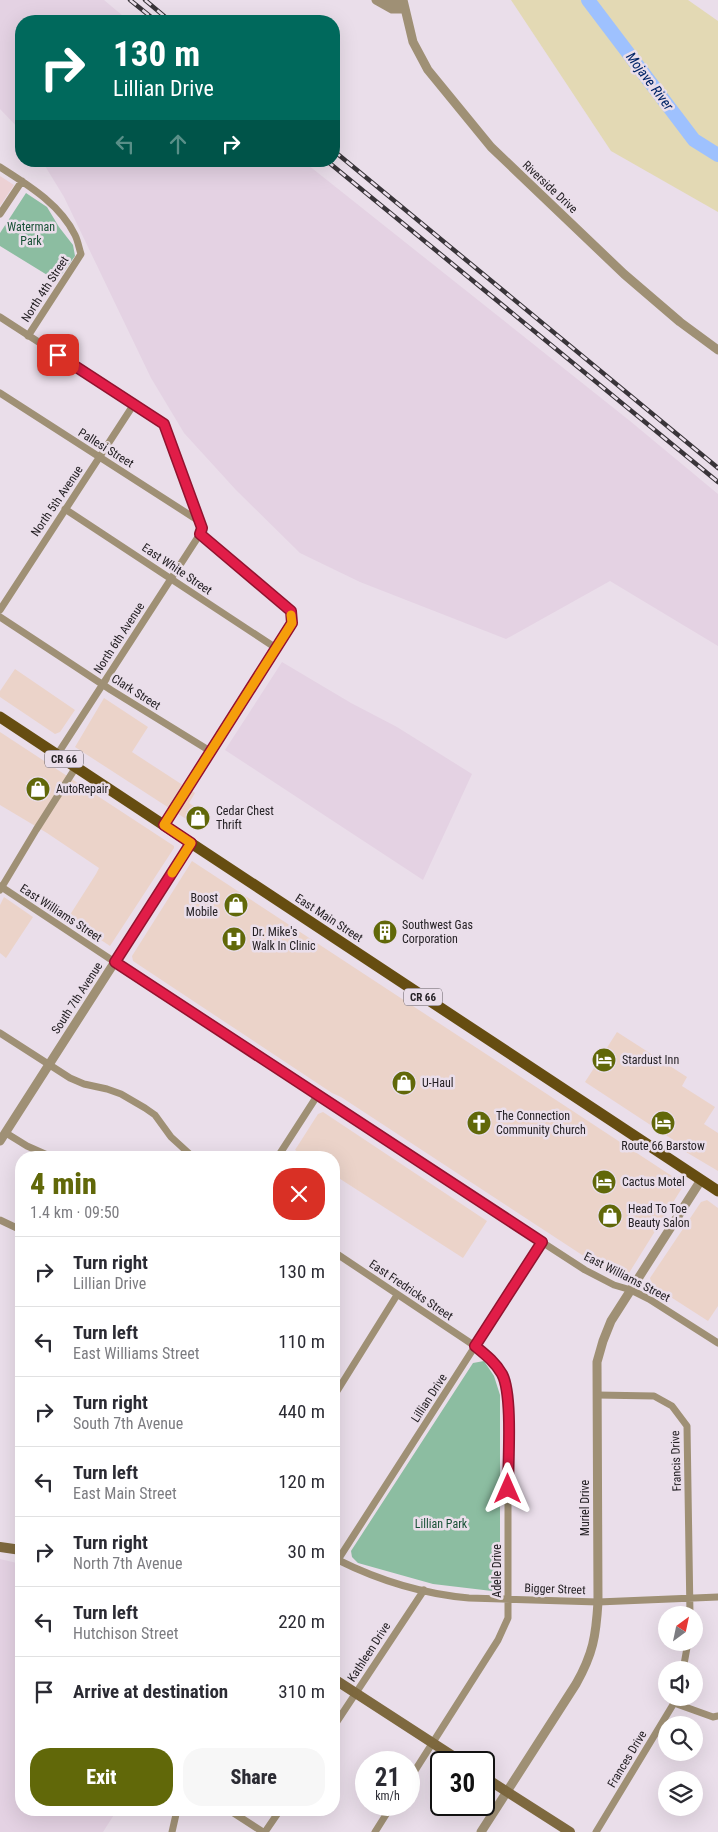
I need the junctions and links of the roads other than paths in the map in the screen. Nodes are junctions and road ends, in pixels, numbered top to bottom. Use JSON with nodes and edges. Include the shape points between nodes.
{"nodes":[{"id":1,"x":376,"y":0,"type":"edge"},
{"id":2,"x":390,"y":0,"type":"edge"},
{"id":3,"x":404,"y":5,"type":"edge"},
{"id":4,"x":0,"y":167,"type":"edge"},
{"id":5,"x":22,"y":181,"type":"junction"},
{"id":6,"x":0,"y":214,"type":"edge"},
{"id":7,"x":0,"y":317,"type":"edge"},
{"id":8,"x":28,"y":336,"type":"junction"},
{"id":9,"x":718,"y":350,"type":"edge"},
{"id":10,"x":0,"y":393,"type":"edge"},
{"id":11,"x":134,"y":404,"type":"junction"},
{"id":12,"x":100,"y":456,"type":"junction"},
{"id":13,"x":66,"y":509,"type":"junction"},
{"id":14,"x":199,"y":522,"type":"junction"},
{"id":15,"x":200,"y":534,"type":"junction"},
{"id":16,"x":171,"y":578,"type":"junction"},
{"id":17,"x":0,"y":610,"type":"edge"},
{"id":18,"x":0,"y":618,"type":"edge"},
{"id":19,"x":276,"y":648,"type":"junction"},
{"id":20,"x":103,"y":685,"type":"junction"},
{"id":21,"x":0,"y":717,"type":"edge"},
{"id":22,"x":210,"y":752,"type":"junction"},
{"id":23,"x":57,"y":755,"type":"junction"},
{"id":24,"x":76,"y":767,"type":"junction"},
{"id":25,"x":164,"y":825,"type":"junction"},
{"id":26,"x":191,"y":843,"type":"junction"},
{"id":27,"x":1,"y":888,"type":"edge"},
{"id":28,"x":115,"y":962,"type":"junction"},
{"id":29,"x":0,"y":1033,"type":"edge"},
{"id":30,"x":49,"y":1065,"type":"junction"},
{"id":31,"x":317,"y":1096,"type":"junction"},
{"id":32,"x":6,"y":1133,"type":"junction"},
{"id":33,"x":0,"y":1142,"type":"edge"},
{"id":34,"x":38,"y":1151,"type":"edge"},
{"id":35,"x":186,"y":1151,"type":"edge"},
{"id":36,"x":282,"y":1151,"type":"edge"},
{"id":37,"x":701,"y":1180,"type":"junction"},
{"id":38,"x":718,"y":1191,"type":"edge"},
{"id":39,"x":0,"y":1220,"type":"edge"},
{"id":40,"x":15,"y":1227,"type":"edge"},
{"id":41,"x":542,"y":1242,"type":"junction"},
{"id":42,"x":340,"y":1256,"type":"edge"},
{"id":43,"x":631,"y":1290,"type":"junction"},
{"id":44,"x":397,"y":1295,"type":"junction"},
{"id":45,"x":718,"y":1343,"type":"edge"},
{"id":46,"x":475,"y":1346,"type":"junction"},
{"id":47,"x":340,"y":1386,"type":"edge"},
{"id":48,"x":596,"y":1395,"type":"junction"},
{"id":49,"x":0,"y":1547,"type":"edge"},
{"id":50,"x":15,"y":1549,"type":"edge"},
{"id":51,"x":340,"y":1557,"type":"edge"},
{"id":52,"x":340,"y":1564,"type":"edge"},
{"id":53,"x":424,"y":1590,"type":"junction"},
{"id":54,"x":718,"y":1597,"type":"edge"},
{"id":55,"x":689,"y":1598,"type":"junction"},
{"id":56,"x":508,"y":1599,"type":"junction"},
{"id":57,"x":598,"y":1602,"type":"junction"},
{"id":58,"x":689,"y":1606,"type":"edge"},
{"id":59,"x":340,"y":1683,"type":"edge"},
{"id":60,"x":356,"y":1693,"type":"junction"},
{"id":61,"x":671,"y":1706,"type":"edge"},
{"id":62,"x":689,"y":1706,"type":"edge"},
{"id":63,"x":718,"y":1716,"type":"edge"},
{"id":64,"x":340,"y":1717,"type":"edge"},
{"id":65,"x":432,"y":1743,"type":"junction"},
{"id":66,"x":445,"y":1751,"type":"edge"},
{"id":67,"x":420,"y":1762,"type":"edge"},
{"id":68,"x":495,"y":1784,"type":"edge"},
{"id":69,"x":507,"y":1792,"type":"junction"},
{"id":70,"x":176,"y":1816,"type":"edge"},
{"id":71,"x":239,"y":1816,"type":"edge"},
{"id":72,"x":276,"y":1816,"type":"edge"},
{"id":73,"x":385,"y":1816,"type":"edge"},
{"id":74,"x":172,"y":1832,"type":"edge"},
{"id":75,"x":264,"y":1832,"type":"edge"},
{"id":76,"x":375,"y":1832,"type":"edge"},
{"id":77,"x":481,"y":1832,"type":"edge"},
{"id":78,"x":570,"y":1832,"type":"edge"},
{"id":79,"x":596,"y":1832,"type":"edge"}],
"edges":[{"from":1,"to":3,"type":"street","via":[[392,9]]},
{"from":2,"to":3,"type":"street"},
{"from":3,"to":9,"type":"street","name":"Riverside Drive","via":[[413,42],[428,70],[491,147],[624,274]]},
{"from":4,"to":5,"type":"street"},
{"from":5,"to":6,"type":"street"},
{"from":5,"to":8,"type":"street","name":"North 4th Street","via":[[44,196],[63,218],[75,236],[80,254]]},
{"from":7,"to":8,"type":"street"},
{"from":8,"to":11,"type":"street"},
{"from":10,"to":12,"type":"street","name":"Pallesi Street"},
{"from":11,"to":12,"type":"street","name":"North 5th Avenue"},
{"from":11,"to":14,"type":"street","via":[[164,424]]},
{"from":12,"to":13,"type":"street","name":"North 5th Avenue"},
{"from":12,"to":14,"type":"street","name":"Pallesi Street"},
{"from":13,"to":16,"type":"street","name":"East White Street"},
{"from":13,"to":17,"type":"street","name":"North 5th Avenue"},
{"from":14,"to":15,"type":"street"},
{"from":15,"to":16,"type":"street","name":"North 6th Avenue"},
{"from":15,"to":19,"type":"street","via":[[291,611],[292,623]]},
{"from":16,"to":19,"type":"street","name":"East White Street"},
{"from":16,"to":20,"type":"street","name":"North 6th Avenue"},
{"from":18,"to":20,"type":"street","name":"Clark Street"},
{"from":19,"to":22,"type":"street"},
{"from":20,"to":22,"type":"street","name":"Clark Street"},
{"from":20,"to":23,"type":"street","name":"North 6th Avenue"},
{"from":21,"to":23,"type":"main road","name":"East Main Street","number":"CR 66"},
{"from":22,"to":25,"type":"street"},
{"from":23,"to":24,"type":"main road","name":"East Main Street","number":"CR 66"},
{"from":24,"to":25,"type":"main road","name":"East Main Street","number":"CR 66"},
{"from":24,"to":27,"type":"street"},
{"from":25,"to":26,"type":"main road","name":"East Main Street","number":"CR 66"},
{"from":26,"to":28,"type":"street","name":"South 7th Avenue"},
{"from":26,"to":37,"type":"main road","name":"East Main Street","number":"CR 66"},
{"from":27,"to":28,"type":"street","name":"East Williams Street"},
{"from":28,"to":30,"type":"street","name":"South 7th Avenue"},
{"from":28,"to":31,"type":"street","name":"East Williams Street"},
{"from":29,"to":30,"type":"street"},
{"from":30,"to":32,"type":"street","name":"South 7th Avenue"},
{"from":30,"to":35,"type":"street","via":[[70,1078],[121,1094],[145,1108]]},
{"from":31,"to":36,"type":"street"},
{"from":31,"to":41,"type":"street","name":"East Williams Street"},
{"from":32,"to":33,"type":"street","name":"South 7th Avenue"},
{"from":32,"to":34,"type":"street"},
{"from":37,"to":38,"type":"main road","name":"East Main Street","number":"CR 66"},
{"from":37,"to":43,"type":"street","name":"Muriel Drive"},
{"from":39,"to":40,"type":"street"},
{"from":41,"to":43,"type":"street","name":"East Williams Street","via":[[601,1278]]},
{"from":41,"to":46,"type":"street","name":"Lillian Drive"},
{"from":42,"to":44,"type":"street","name":"East Fredricks Street"},
{"from":43,"to":45,"type":"street","name":"East Williams Street"},
{"from":43,"to":48,"type":"street","name":"Muriel Drive","via":[[611,1321],[603,1341],[597,1362]]},
{"from":44,"to":46,"type":"street","name":"East Fredricks Street"},
{"from":44,"to":47,"type":"street"},
{"from":46,"to":51,"type":"street","name":"Lillian Drive"},
{"from":46,"to":56,"type":"street","name":"Adele Drive","via":[[493,1360],[503,1375],[508,1397]]},
{"from":48,"to":55,"type":"street","name":"Francis Drive","via":[[654,1396],[672,1406],[687,1426]]},
{"from":48,"to":57,"type":"street","name":"Muriel Drive"},
{"from":49,"to":50,"type":"main road"},
{"from":52,"to":53,"type":"street","name":"Bigger Street"},
{"from":53,"to":56,"type":"street","name":"Bigger Street","via":[[450,1596]]},
{"from":53,"to":60,"type":"street","name":"Kathleen Drive"},
{"from":54,"to":55,"type":"street","name":"Bigger Street"},
{"from":55,"to":57,"type":"street","name":"Bigger Street"},
{"from":55,"to":58,"type":"street"},
{"from":56,"to":57,"type":"street","name":"Bigger Street"},
{"from":56,"to":65,"type":"street","name":"Adele Drive","via":[[508,1618],[498,1640]]},
{"from":57,"to":69,"type":"street","name":"Muriel Drive","via":[[596,1631],[586,1667]]},
{"from":59,"to":60,"type":"main road"},
{"from":60,"to":64,"type":"street","name":"Kathleen Drive"},
{"from":60,"to":65,"type":"main road"},
{"from":61,"to":79,"type":"street","name":"Frances Drive"},
{"from":62,"to":63,"type":"street"},
{"from":65,"to":66,"type":"main road"},
{"from":65,"to":67,"type":"street","name":"Adele Drive"},
{"from":68,"to":69,"type":"main road"},
{"from":69,"to":77,"type":"street","name":"Muriel Drive"},
{"from":69,"to":78,"type":"main road"},
{"from":70,"to":74,"type":"street"},
{"from":71,"to":75,"type":"street"},
{"from":72,"to":75,"type":"street"},
{"from":73,"to":76,"type":"street"}]}
